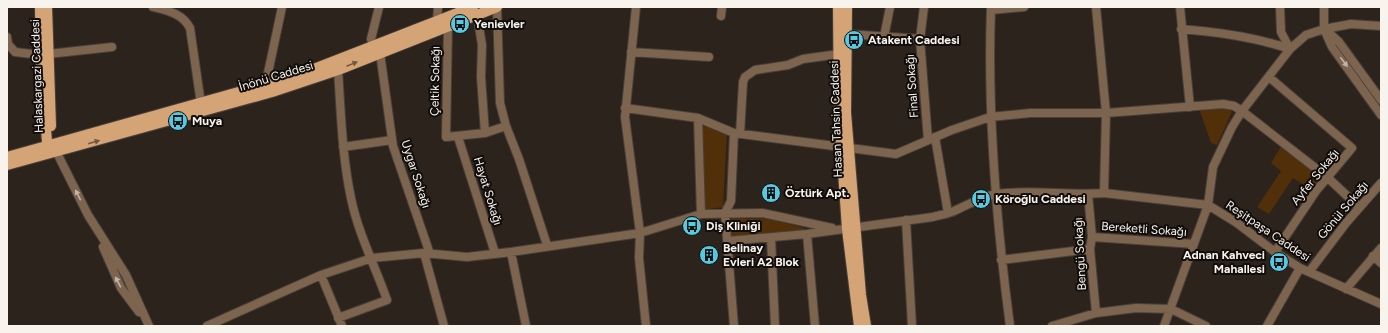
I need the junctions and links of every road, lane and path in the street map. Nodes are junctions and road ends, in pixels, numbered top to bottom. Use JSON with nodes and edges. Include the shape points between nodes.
{"nodes":[{"id":1,"x":40,"y":7,"type":"edge"},
{"id":2,"x":47,"y":7,"type":"edge"},
{"id":3,"x":153,"y":7,"type":"edge"},
{"id":4,"x":282,"y":7,"type":"edge"},
{"id":5,"x":380,"y":7,"type":"edge"},
{"id":6,"x":438,"y":7,"type":"edge"},
{"id":7,"x":497,"y":7,"type":"edge"},
{"id":8,"x":636,"y":7,"type":"edge"},
{"id":9,"x":722,"y":7,"type":"edge"},
{"id":10,"x":838,"y":7,"type":"edge"},
{"id":11,"x":847,"y":7,"type":"edge"},
{"id":12,"x":890,"y":7,"type":"edge"},
{"id":13,"x":924,"y":7,"type":"edge"},
{"id":14,"x":1024,"y":7,"type":"edge"},
{"id":15,"x":1096,"y":7,"type":"edge"},
{"id":16,"x":1180,"y":7,"type":"edge"},
{"id":17,"x":1280,"y":7,"type":"edge"},
{"id":18,"x":1324,"y":7,"type":"edge"},
{"id":19,"x":991,"y":9,"type":"edge"},
{"id":20,"x":475,"y":10,"type":"edge"},
{"id":21,"x":721,"y":16,"type":"dead end"},
{"id":22,"x":443,"y":22,"type":"junction"},
{"id":23,"x":1381,"y":26,"type":"edge"},
{"id":24,"x":1181,"y":28,"type":"junction"},
{"id":25,"x":1324,"y":29,"type":"junction"},
{"id":26,"x":847,"y":34,"type":"junction"},
{"id":27,"x":7,"y":36,"type":"edge"},
{"id":28,"x":884,"y":37,"type":"junction"},
{"id":29,"x":920,"y":39,"type":"junction"},
{"id":30,"x":112,"y":47,"type":"dead end"},
{"id":31,"x":1290,"y":49,"type":"junction"},
{"id":32,"x":377,"y":50,"type":"junction"},
{"id":33,"x":631,"y":52,"type":"junction"},
{"id":34,"x":44,"y":54,"type":"junction"},
{"id":35,"x":839,"y":54,"type":"junction"},
{"id":36,"x":709,"y":57,"type":"dead end"},
{"id":37,"x":337,"y":66,"type":"junction"},
{"id":38,"x":1269,"y":77,"type":"junction"},
{"id":39,"x":297,"y":80,"type":"junction"},
{"id":40,"x":270,"y":84,"type":"junction"},
{"id":41,"x":239,"y":97,"type":"junction"},
{"id":42,"x":1381,"y":100,"type":"edge"},
{"id":43,"x":202,"y":107,"type":"junction"},
{"id":44,"x":1190,"y":107,"type":"junction"},
{"id":45,"x":625,"y":108,"type":"junction"},
{"id":46,"x":1242,"y":111,"type":"junction"},
{"id":47,"x":1106,"y":113,"type":"junction"},
{"id":48,"x":1381,"y":115,"type":"edge"},
{"id":49,"x":990,"y":117,"type":"junction"},
{"id":50,"x":698,"y":118,"type":"junction"},
{"id":51,"x":506,"y":126,"type":"junction"},
{"id":52,"x":486,"y":133,"type":"junction"},
{"id":53,"x":737,"y":134,"type":"junction"},
{"id":54,"x":458,"y":137,"type":"junction"},
{"id":55,"x":932,"y":139,"type":"junction"},
{"id":56,"x":392,"y":140,"type":"junction"},
{"id":57,"x":343,"y":148,"type":"junction"},
{"id":58,"x":845,"y":148,"type":"junction"},
{"id":59,"x":51,"y":149,"type":"junction"},
{"id":60,"x":7,"y":157,"type":"edge"},
{"id":61,"x":7,"y":165,"type":"edge"},
{"id":62,"x":1327,"y":177,"type":"junction"},
{"id":63,"x":1381,"y":183,"type":"edge"},
{"id":64,"x":1104,"y":192,"type":"junction"},
{"id":65,"x":996,"y":194,"type":"junction"},
{"id":66,"x":1088,"y":194,"type":"junction"},
{"id":67,"x":1208,"y":205,"type":"junction"},
{"id":68,"x":1359,"y":207,"type":"junction"},
{"id":69,"x":725,"y":213,"type":"junction"},
{"id":70,"x":948,"y":213,"type":"junction"},
{"id":71,"x":701,"y":214,"type":"junction"},
{"id":72,"x":906,"y":220,"type":"junction"},
{"id":73,"x":847,"y":229,"type":"junction"},
{"id":74,"x":640,"y":233,"type":"junction"},
{"id":75,"x":808,"y":234,"type":"junction"},
{"id":76,"x":1092,"y":237,"type":"junction"},
{"id":77,"x":771,"y":238,"type":"junction"},
{"id":78,"x":728,"y":241,"type":"junction"},
{"id":79,"x":1194,"y":244,"type":"junction"},
{"id":80,"x":547,"y":245,"type":"junction"},
{"id":81,"x":1381,"y":248,"type":"edge"},
{"id":82,"x":1090,"y":249,"type":"junction"},
{"id":83,"x":511,"y":252,"type":"junction"},
{"id":84,"x":1275,"y":252,"type":"junction"},
{"id":85,"x":428,"y":253,"type":"junction"},
{"id":86,"x":495,"y":253,"type":"junction"},
{"id":87,"x":1373,"y":256,"type":"junction"},
{"id":88,"x":372,"y":258,"type":"junction"},
{"id":89,"x":1001,"y":260,"type":"junction"},
{"id":90,"x":1381,"y":262,"type":"edge"},
{"id":91,"x":1300,"y":268,"type":"junction"},
{"id":92,"x":1309,"y":272,"type":"junction"},
{"id":93,"x":321,"y":275,"type":"junction"},
{"id":94,"x":1346,"y":289,"type":"junction"},
{"id":95,"x":1381,"y":304,"type":"edge"},
{"id":96,"x":1171,"y":309,"type":"junction"},
{"id":97,"x":1096,"y":313,"type":"junction"},
{"id":98,"x":338,"y":318,"type":"junction"},
{"id":99,"x":149,"y":326,"type":"edge"},
{"id":100,"x":207,"y":326,"type":"edge"},
{"id":101,"x":342,"y":326,"type":"edge"},
{"id":102,"x":444,"y":326,"type":"edge"},
{"id":103,"x":526,"y":326,"type":"edge"},
{"id":104,"x":646,"y":326,"type":"edge"},
{"id":105,"x":734,"y":326,"type":"edge"},
{"id":106,"x":774,"y":326,"type":"edge"},
{"id":107,"x":815,"y":326,"type":"edge"},
{"id":108,"x":859,"y":326,"type":"edge"},
{"id":109,"x":866,"y":326,"type":"edge"},
{"id":110,"x":912,"y":326,"type":"edge"},
{"id":111,"x":1010,"y":326,"type":"edge"},
{"id":112,"x":1052,"y":326,"type":"edge"},
{"id":113,"x":1164,"y":326,"type":"edge"},
{"id":114,"x":1206,"y":326,"type":"edge"},
{"id":115,"x":1267,"y":326,"type":"edge"}],
"edges":[{"from":1,"to":34,"type":"main road"},
{"from":2,"to":34,"type":"main road","name":"Halaskargazi Caddesi"},
{"from":3,"to":43,"type":"street","via":[[177,14],[190,28]]},
{"from":4,"to":40,"type":"street","via":[[268,73]]},
{"from":5,"to":32,"type":"street","name":"Uygar Sokağı","via":[[371,39]]},
{"from":6,"to":22,"type":"street","name":"Çeltik Sokağı"},
{"from":7,"to":20,"type":"main road"},
{"from":7,"to":51,"type":"street","via":[[500,104]]},
{"from":8,"to":33,"type":"street"},
{"from":9,"to":21,"type":"street"},
{"from":10,"to":35,"type":"main road","name":"Hasan Tahsin Caddesi"},
{"from":11,"to":26,"type":"main road","name":"Hasan Tahsin Caddesi"},
{"from":12,"to":28,"type":"street"},
{"from":13,"to":29,"type":"street","name":"Final Sokağı"},
{"from":14,"to":19,"type":"street"},
{"from":15,"to":47,"type":"street"},
{"from":16,"to":24,"type":"street"},
{"from":17,"to":31,"type":"street","via":[[1281,32]]},
{"from":18,"to":25,"type":"street"},
{"from":19,"to":49,"type":"street"},
{"from":20,"to":22,"type":"main road"},
{"from":20,"to":52,"type":"street","via":[[482,45],[481,77]]},
{"from":22,"to":32,"type":"main road"},
{"from":22,"to":54,"type":"street","name":"Çeltik Sokağı","via":[[446,138]]},
{"from":23,"to":25,"type":"street","via":[[1351,24]]},
{"from":24,"to":31,"type":"street","via":[[1269,42]]},
{"from":24,"to":44,"type":"street"},
{"from":25,"to":31,"type":"street","via":[[1306,35]]},
{"from":25,"to":42,"type":"street","via":[[1339,42]]},
{"from":25,"to":48,"type":"street","one_way":true,"via":[[1332,47]]},
{"from":26,"to":28,"type":"street"},
{"from":26,"to":58,"type":"main road","name":"Hasan Tahsin Caddesi"},
{"from":27,"to":34,"type":"street","via":[[8,44],[15,52]]},
{"from":28,"to":29,"type":"street"},
{"from":29,"to":55,"type":"street","name":"Final Sokağı"},
{"from":30,"to":34,"type":"street"},
{"from":31,"to":38,"type":"street"},
{"from":32,"to":37,"type":"main road"},
{"from":32,"to":56,"type":"street","name":"Uygar Sokağı"},
{"from":33,"to":36,"type":"street"},
{"from":33,"to":45,"type":"street"},
{"from":34,"to":59,"type":"main road"},
{"from":35,"to":53,"type":"street","via":[[803,59],[792,64],[750,72],[743,82]]},
{"from":35,"to":58,"type":"main road","name":"Hasan Tahsin Caddesi"},
{"from":37,"to":39,"type":"main road"},
{"from":37,"to":57,"type":"street"},
{"from":38,"to":46,"type":"street"},
{"from":38,"to":62,"type":"street","name":"Ayfer Sokağı","via":[[1352,148]]},
{"from":39,"to":40,"type":"main road"},
{"from":39,"to":41,"type":"main road","name":"İnönü Caddesi"},
{"from":40,"to":41,"type":"main road"},
{"from":41,"to":43,"type":"main road"},
{"from":43,"to":59,"type":"main road"},
{"from":44,"to":46,"type":"street","via":[[1223,104]]},
{"from":44,"to":47,"type":"street"},
{"from":45,"to":50,"type":"street"},
{"from":45,"to":74,"type":"street"},
{"from":46,"to":62,"type":"street"},
{"from":46,"to":67,"type":"street","via":[[1213,168]]},
{"from":47,"to":49,"type":"street","via":[[1030,113]]},
{"from":47,"to":64,"type":"street"},
{"from":49,"to":55,"type":"street"},
{"from":49,"to":65,"type":"street"},
{"from":50,"to":53,"type":"street"},
{"from":50,"to":71,"type":"street"},
{"from":51,"to":52,"type":"street"},
{"from":51,"to":80,"type":"street"},
{"from":52,"to":54,"type":"street"},
{"from":53,"to":58,"type":"street"},
{"from":53,"to":69,"type":"street","via":[[731,201]]},
{"from":54,"to":86,"type":"street","name":"Hayat Sokağı"},
{"from":55,"to":58,"type":"street","via":[[896,154]]},
{"from":55,"to":70,"type":"street","name":"Final Sokağı"},
{"from":56,"to":57,"type":"street"},
{"from":56,"to":85,"type":"street","name":"Uygar Sokağı"},
{"from":57,"to":88,"type":"street","via":[[351,199],[364,243]]},
{"from":58,"to":73,"type":"main road","name":"Hasan Tahsin Caddesi"},
{"from":59,"to":60,"type":"main road"},
{"from":59,"to":61,"type":"main road"},
{"from":99,"to":59,"type":"street","one_way":true,"via":[[126,275]]},
{"from":62,"to":68,"type":"street"},
{"from":62,"to":84,"type":"street","name":"Ayfer Sokağı"},
{"from":63,"to":68,"type":"street","name":"Gönül Sokağı"},
{"from":64,"to":66,"type":"street"},
{"from":64,"to":67,"type":"street"},
{"from":65,"to":66,"type":"street"},
{"from":65,"to":70,"type":"street"},
{"from":65,"to":89,"type":"street"},
{"from":66,"to":76,"type":"street","name":"Bengü Sokağı"},
{"from":67,"to":79,"type":"street"},
{"from":67,"to":84,"type":"street","name":"Reşitpaşa Caddesi"},
{"from":68,"to":92,"type":"street","name":"Gönül Sokağı"},
{"from":69,"to":71,"type":"street"},
{"from":69,"to":73,"type":"street","via":[[762,213]]},
{"from":69,"to":78,"type":"street"},
{"from":70,"to":72,"type":"street"},
{"from":71,"to":74,"type":"street"},
{"from":72,"to":73,"type":"street"},
{"from":72,"to":110,"type":"street"},
{"from":73,"to":75,"type":"street"},
{"from":73,"to":108,"type":"main road","name":"Hasan Tahsin Caddesi"},
{"from":73,"to":109,"type":"main road","name":"Hasan Tahsin Caddesi"},
{"from":74,"to":80,"type":"street"},
{"from":74,"to":104,"type":"street","via":[[639,258]]},
{"from":75,"to":77,"type":"street"},
{"from":75,"to":107,"type":"street"},
{"from":76,"to":79,"type":"street","name":"Bereketli Sokağı"},
{"from":76,"to":82,"type":"street","name":"Bengü Sokağı"},
{"from":77,"to":78,"type":"street"},
{"from":77,"to":106,"type":"street"},
{"from":78,"to":105,"type":"street"},
{"from":79,"to":96,"type":"street"},
{"from":80,"to":83,"type":"street"},
{"from":81,"to":87,"type":"street"},
{"from":82,"to":89,"type":"street"},
{"from":82,"to":97,"type":"street","name":"Bengü Sokağı"},
{"from":83,"to":86,"type":"street"},
{"from":83,"to":103,"type":"street"},
{"from":84,"to":91,"type":"street","name":"Reşitpaşa Caddesi"},
{"from":85,"to":86,"type":"street","via":[[467,257]]},
{"from":85,"to":88,"type":"street"},
{"from":85,"to":102,"type":"street","name":"Uygar Sokağı"},
{"from":87,"to":90,"type":"street"},
{"from":87,"to":94,"type":"street"},
{"from":88,"to":93,"type":"street"},
{"from":88,"to":98,"type":"street","via":[[387,300]]},
{"from":89,"to":111,"type":"street"},
{"from":91,"to":92,"type":"street","name":"Reşitpaşa Caddesi"},
{"from":91,"to":115,"type":"street"},
{"from":92,"to":94,"type":"street","name":"Reşitpaşa Caddesi"},
{"from":93,"to":98,"type":"street"},
{"from":93,"to":100,"type":"street"},
{"from":94,"to":95,"type":"street","name":"Reşitpaşa Caddesi"},
{"from":96,"to":97,"type":"street","via":[[1136,308]]},
{"from":96,"to":113,"type":"street"},
{"from":96,"to":114,"type":"street"},
{"from":97,"to":112,"type":"street"},
{"from":98,"to":101,"type":"street"}]}
